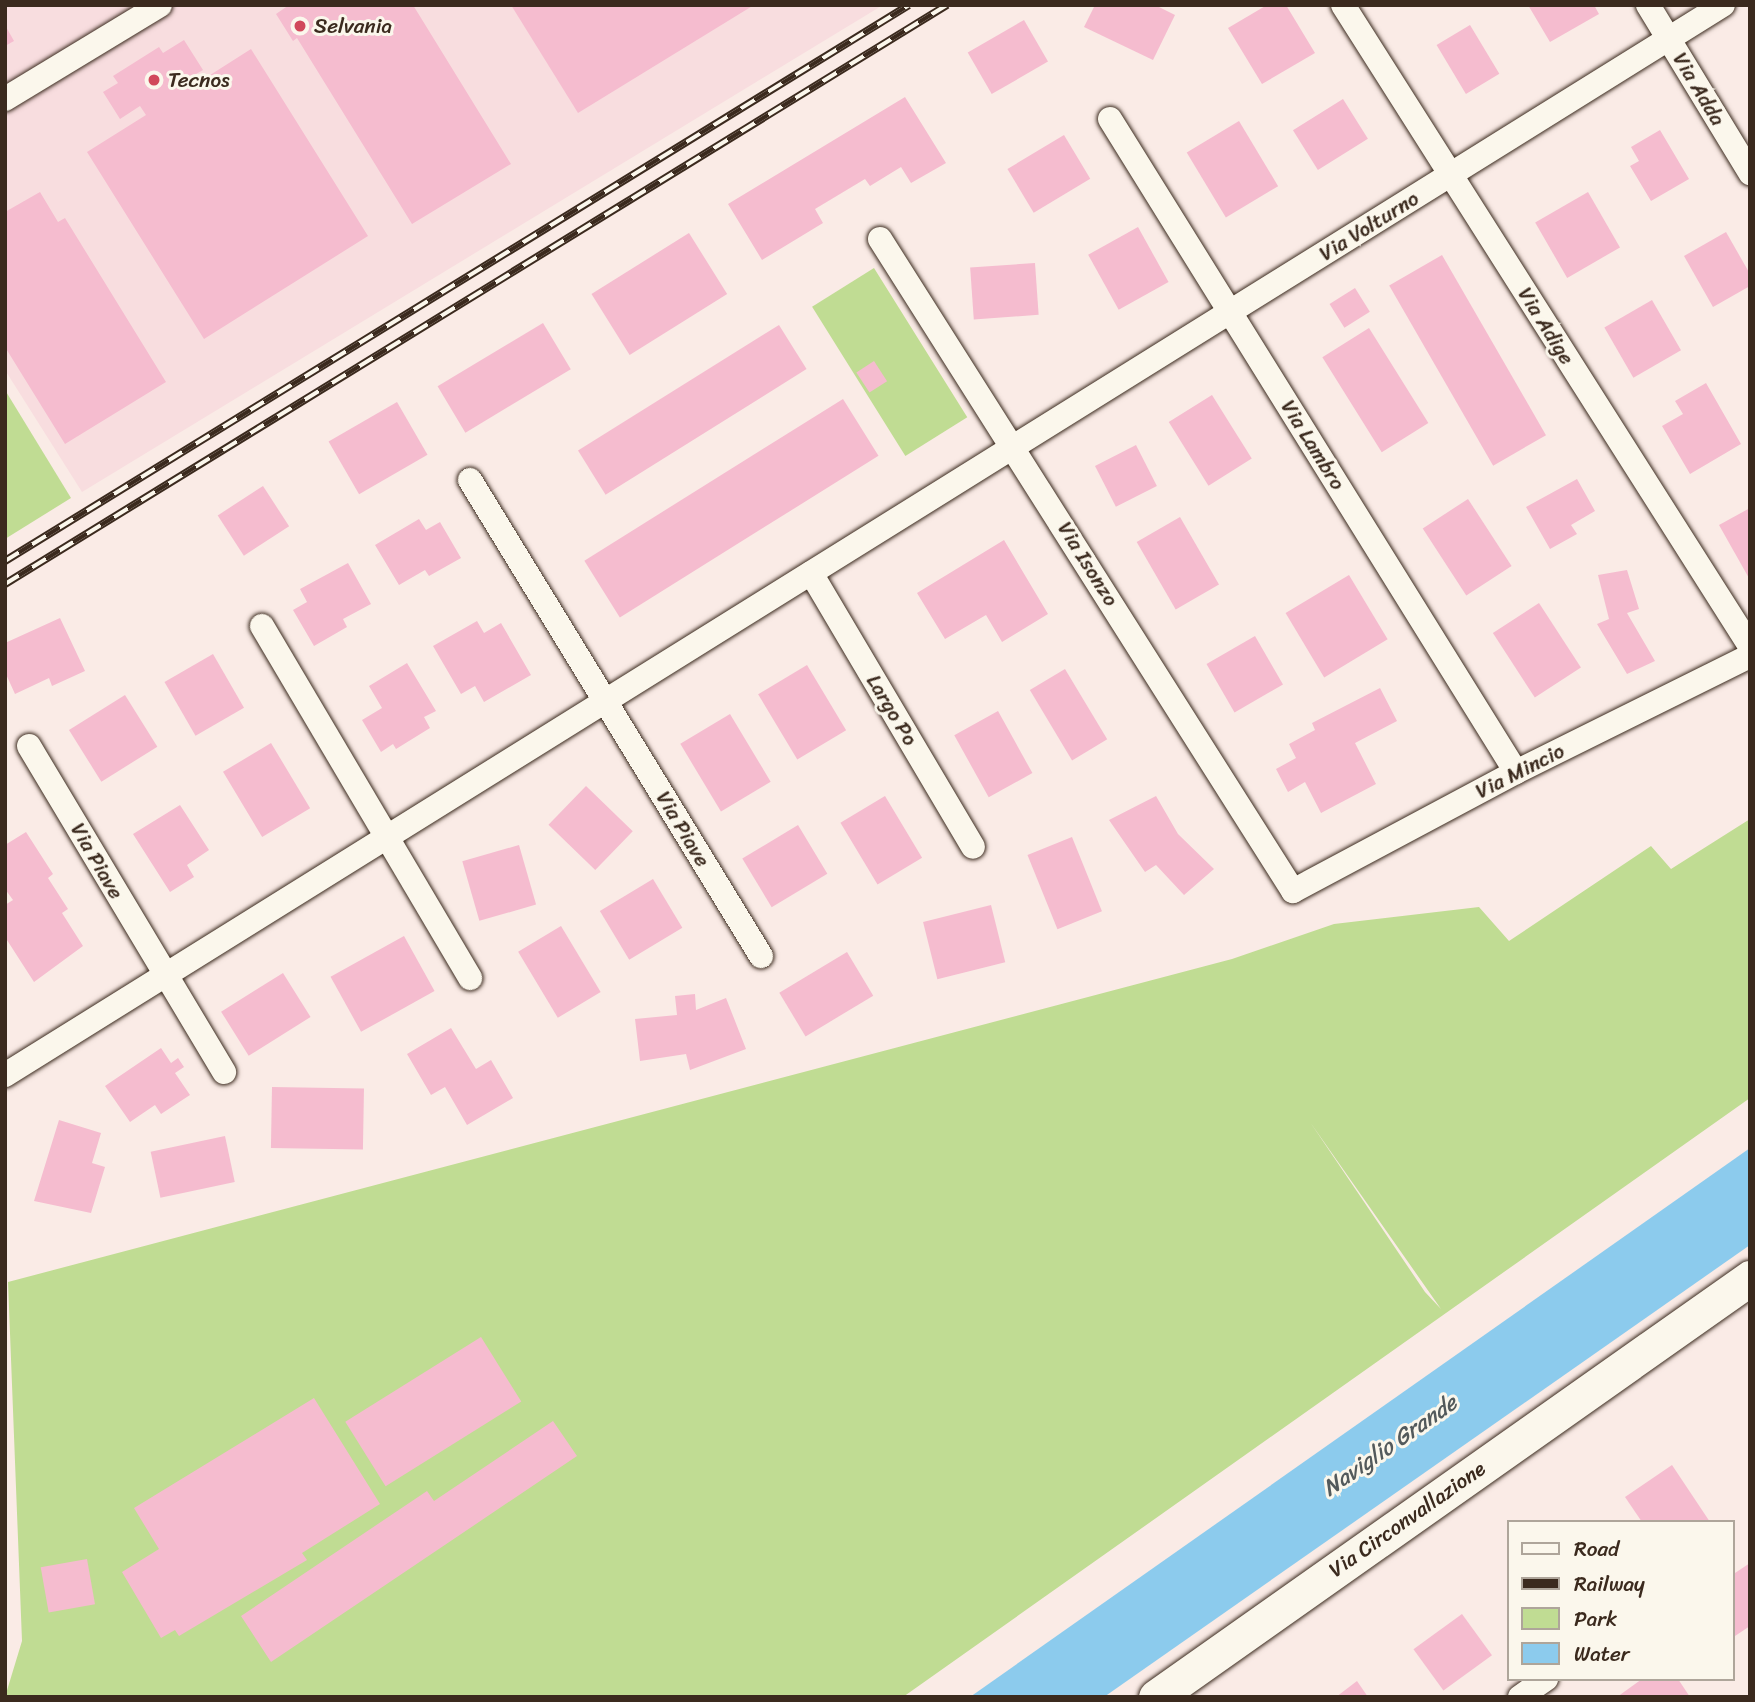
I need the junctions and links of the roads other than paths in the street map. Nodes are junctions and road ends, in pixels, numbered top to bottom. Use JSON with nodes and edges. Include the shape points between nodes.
{"nodes":[{"id":1,"x":160,"y":5,"type":"edge"},
{"id":2,"x":1343,"y":5,"type":"edge"},
{"id":3,"x":1648,"y":5,"type":"edge"},
{"id":4,"x":1723,"y":5,"type":"edge"},
{"id":5,"x":1669,"y":39,"type":"junction"},
{"id":6,"x":5,"y":99,"type":"edge"},
{"id":7,"x":1110,"y":119,"type":"dead end"},
{"id":8,"x":1750,"y":173,"type":"edge"},
{"id":9,"x":1451,"y":175,"type":"junction"},
{"id":10,"x":880,"y":239,"type":"dead end"},
{"id":11,"x":1231,"y":312,"type":"junction"},
{"id":12,"x":1015,"y":447,"type":"junction"},
{"id":13,"x":470,"y":480,"type":"dead end"},
{"id":14,"x":811,"y":573,"type":"junction"},
{"id":15,"x":262,"y":626,"type":"dead end"},
{"id":16,"x":1750,"y":646,"type":"edge"},
{"id":17,"x":1750,"y":656,"type":"edge"},
{"id":18,"x":605,"y":702,"type":"junction"},
{"id":19,"x":29,"y":746,"type":"dead end"},
{"id":20,"x":1516,"y":772,"type":"junction"},
{"id":21,"x":388,"y":837,"type":"junction"},
{"id":22,"x":973,"y":847,"type":"dead end"},
{"id":23,"x":1293,"y":891,"type":"joint"},
{"id":24,"x":761,"y":956,"type":"dead end"},
{"id":25,"x":165,"y":976,"type":"junction"},
{"id":26,"x":470,"y":978,"type":"dead end"},
{"id":27,"x":224,"y":1072,"type":"dead end"},
{"id":28,"x":5,"y":1075,"type":"edge"},
{"id":29,"x":1750,"y":1278,"type":"edge"},
{"id":30,"x":1156,"y":1697,"type":"edge"}],
"edges":[{"from":1,"to":6,"type":"street"},
{"from":2,"to":9,"type":"street","name":"Via Adige"},
{"from":3,"to":5,"type":"street","name":"Via Adda"},
{"from":4,"to":5,"type":"street","name":"Via Volturno"},
{"from":5,"to":8,"type":"street","name":"Via Adda"},
{"from":5,"to":9,"type":"street","name":"Via Volturno"},
{"from":7,"to":11,"type":"street","name":"Via Lambro"},
{"from":9,"to":11,"type":"street","name":"Via Volturno"},
{"from":9,"to":16,"type":"street","name":"Via Adige"},
{"from":10,"to":12,"type":"street","name":"Via Isonzo"},
{"from":11,"to":12,"type":"street","name":"Via Volturno"},
{"from":11,"to":20,"type":"street","name":"Via Lambro"},
{"from":12,"to":14,"type":"street"},
{"from":12,"to":23,"type":"street","name":"Via Isonzo"},
{"from":13,"to":18,"type":"street","name":"Via Piave"},
{"from":14,"to":18,"type":"street"},
{"from":14,"to":22,"type":"street","name":"Largo Po"},
{"from":15,"to":21,"type":"street"},
{"from":17,"to":20,"type":"street","name":"Via Mincio"},
{"from":18,"to":21,"type":"street"},
{"from":18,"to":24,"type":"street","name":"Via Piave"},
{"from":19,"to":25,"type":"street","name":"Via Piave"},
{"from":20,"to":23,"type":"street","name":"Via Mincio"},
{"from":21,"to":25,"type":"street"},
{"from":21,"to":26,"type":"street"},
{"from":25,"to":27,"type":"street","name":"Via Piave"},
{"from":25,"to":28,"type":"street"},
{"from":29,"to":30,"type":"main road","name":"Via Circonvallazione"}]}
